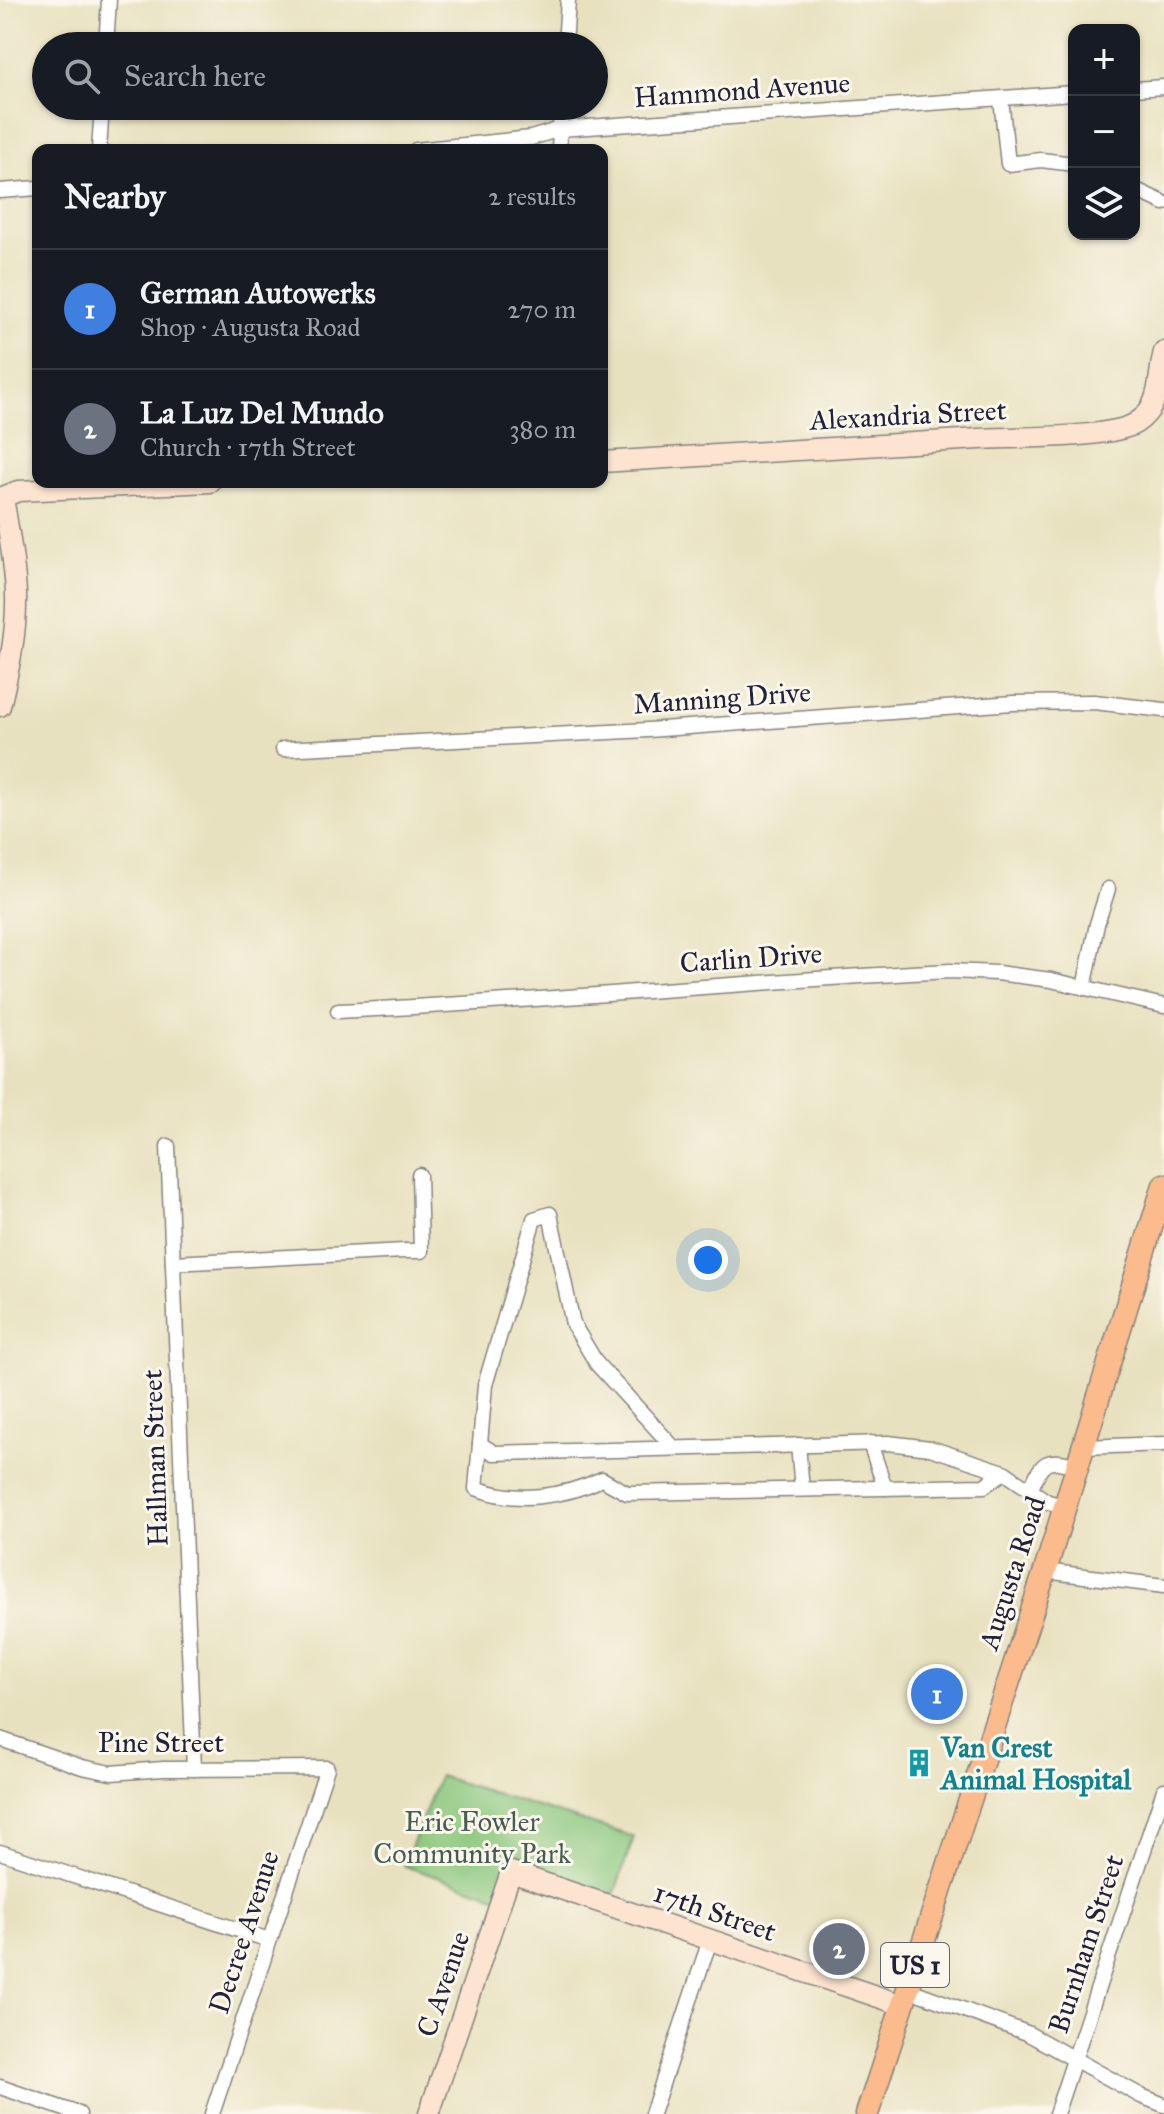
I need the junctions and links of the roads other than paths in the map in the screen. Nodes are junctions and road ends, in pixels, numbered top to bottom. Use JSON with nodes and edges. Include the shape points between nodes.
{"nodes":[{"id":1,"x":109,"y":0,"type":"edge"},
{"id":2,"x":568,"y":0,"type":"edge"},
{"id":3,"x":107,"y":32,"type":"edge"},
{"id":4,"x":566,"y":32,"type":"edge"},
{"id":5,"x":1164,"y":87,"type":"edge"},
{"id":6,"x":1140,"y":89,"type":"edge"},
{"id":7,"x":1068,"y":93,"type":"edge"},
{"id":8,"x":1001,"y":99,"type":"junction"},
{"id":9,"x":101,"y":120,"type":"edge"},
{"id":10,"x":560,"y":120,"type":"edge"},
{"id":11,"x":560,"y":129,"type":"junction"},
{"id":12,"x":99,"y":144,"type":"edge"},
{"id":13,"x":474,"y":144,"type":"edge"},
{"id":14,"x":559,"y":144,"type":"edge"},
{"id":15,"x":1068,"y":163,"type":"edge"},
{"id":16,"x":32,"y":188,"type":"edge"},
{"id":17,"x":0,"y":191,"type":"edge"},
{"id":18,"x":1140,"y":192,"type":"edge"},
{"id":19,"x":1164,"y":203,"type":"edge"},
{"id":20,"x":1164,"y":352,"type":"edge"},
{"id":21,"x":608,"y":462,"type":"edge"},
{"id":22,"x":82,"y":488,"type":"edge"},
{"id":23,"x":0,"y":706,"type":"edge"},
{"id":24,"x":1164,"y":710,"type":"edge"},
{"id":25,"x":283,"y":749,"type":"dead end"},
{"id":26,"x":1108,"y":889,"type":"dead end"},
{"id":27,"x":1084,"y":988,"type":"junction"},
{"id":28,"x":1164,"y":1006,"type":"edge"},
{"id":29,"x":338,"y":1011,"type":"dead end"},
{"id":30,"x":168,"y":1146,"type":"dead end"},
{"id":31,"x":419,"y":1175,"type":"dead end"},
{"id":32,"x":1164,"y":1185,"type":"edge"},
{"id":33,"x":173,"y":1263,"type":"junction"},
{"id":34,"x":870,"y":1443,"type":"junction"},
{"id":35,"x":480,"y":1444,"type":"junction"},
{"id":36,"x":1164,"y":1444,"type":"edge"},
{"id":37,"x":798,"y":1445,"type":"junction"},
{"id":38,"x":674,"y":1448,"type":"junction"},
{"id":39,"x":602,"y":1450,"type":"junction"},
{"id":40,"x":1081,"y":1457,"type":"junction"},
{"id":41,"x":1004,"y":1472,"type":"junction"},
{"id":42,"x":602,"y":1479,"type":"junction"},
{"id":43,"x":885,"y":1488,"type":"junction"},
{"id":44,"x":802,"y":1489,"type":"junction"},
{"id":45,"x":1031,"y":1489,"type":"junction"},
{"id":46,"x":1065,"y":1506,"type":"junction"},
{"id":47,"x":1045,"y":1571,"type":"junction"},
{"id":48,"x":1164,"y":1586,"type":"edge"},
{"id":49,"x":0,"y":1739,"type":"edge"},
{"id":50,"x":327,"y":1768,"type":"joint"},
{"id":51,"x":194,"y":1769,"type":"junction"},
{"id":52,"x":1164,"y":1790,"type":"edge"},
{"id":53,"x":0,"y":1852,"type":"edge"},
{"id":54,"x":511,"y":1872,"type":"joint"},
{"id":55,"x":269,"y":1940,"type":"junction"},
{"id":56,"x":710,"y":1940,"type":"junction"},
{"id":57,"x":905,"y":1997,"type":"junction"},
{"id":58,"x":1075,"y":2060,"type":"junction"},
{"id":59,"x":0,"y":2087,"type":"edge"},
{"id":60,"x":1164,"y":2105,"type":"edge"},
{"id":61,"x":79,"y":2114,"type":"edge"},
{"id":62,"x":212,"y":2114,"type":"edge"},
{"id":63,"x":429,"y":2114,"type":"edge"},
{"id":64,"x":652,"y":2114,"type":"edge"},
{"id":65,"x":867,"y":2114,"type":"edge"},
{"id":66,"x":1056,"y":2114,"type":"edge"}],
"edges":[{"from":1,"to":3,"type":"street"},
{"from":2,"to":4,"type":"street"},
{"from":5,"to":6,"type":"street"},
{"from":7,"to":8,"type":"street","name":"Hammond Avenue"},
{"from":8,"to":11,"type":"street","name":"Hammond Avenue"},
{"from":8,"to":15,"type":"street","via":[[1008,164]]},
{"from":9,"to":12,"type":"street"},
{"from":10,"to":11,"type":"street"},
{"from":11,"to":13,"type":"street","name":"Hammond Avenue"},
{"from":11,"to":14,"type":"street"},
{"from":16,"to":17,"type":"street"},
{"from":18,"to":19,"type":"street"},
{"from":20,"to":21,"type":"street","name":"Alexandria Street","via":[[1158,392],[1147,412],[1119,429]]},
{"from":22,"to":23,"type":"street","via":[[18,491],[3,497],[16,594]]},
{"from":24,"to":25,"type":"street","name":"Manning Drive","via":[[1094,702],[1013,703]]},
{"from":26,"to":27,"type":"street"},
{"from":27,"to":28,"type":"street","name":"Carlin Drive"},
{"from":27,"to":29,"type":"street","name":"Carlin Drive","via":[[950,971]]},
{"from":30,"to":33,"type":"street","name":"Hallman Street"},
{"from":31,"to":33,"type":"street","via":[[421,1251]]},
{"from":32,"to":40,"type":"main road","name":"Augusta Road","number":"US 1"},
{"from":33,"to":51,"type":"street","name":"Hallman Street"},
{"from":34,"to":37,"type":"street"},
{"from":34,"to":41,"type":"street","via":[[930,1448]]},
{"from":34,"to":43,"type":"street"},
{"from":35,"to":38,"type":"street","via":[[485,1385],[534,1219],[550,1214],[573,1324],[597,1364]]},
{"from":35,"to":39,"type":"street","via":[[494,1453]]},
{"from":35,"to":42,"type":"street","via":[[476,1488],[493,1495],[545,1496]]},
{"from":36,"to":40,"type":"street"},
{"from":37,"to":38,"type":"street"},
{"from":37,"to":44,"type":"street"},
{"from":38,"to":39,"type":"street"},
{"from":39,"to":42,"type":"street"},
{"from":40,"to":45,"type":"street","via":[[1046,1463]]},
{"from":40,"to":46,"type":"main road","name":"Augusta Road","number":"US 1"},
{"from":41,"to":43,"type":"street","via":[[984,1486]]},
{"from":41,"to":45,"type":"street"},
{"from":42,"to":44,"type":"street","via":[[627,1493]]},
{"from":43,"to":44,"type":"street"},
{"from":45,"to":46,"type":"street","via":[[1048,1502]]},
{"from":46,"to":47,"type":"main road","name":"Augusta Road","number":"US 1"},
{"from":47,"to":48,"type":"street"},
{"from":47,"to":57,"type":"main road","name":"Augusta Road","number":"US 1"},
{"from":49,"to":51,"type":"street","name":"Pine Street","via":[[97,1771]]},
{"from":50,"to":51,"type":"street","name":"Pine Street"},
{"from":50,"to":55,"type":"street","name":"Decree Avenue"},
{"from":52,"to":58,"type":"street","name":"Burnham Street"},
{"from":53,"to":55,"type":"street"},
{"from":54,"to":56,"type":"street","name":"17th Street"},
{"from":54,"to":63,"type":"street","name":"C Avenue"},
{"from":55,"to":62,"type":"street","name":"Decree Avenue"},
{"from":56,"to":57,"type":"street","name":"17th Street"},
{"from":56,"to":64,"type":"street"},
{"from":57,"to":58,"type":"street","via":[[1027,2033]]},
{"from":57,"to":65,"type":"main road","name":"Augusta Road","number":"US 1"},
{"from":58,"to":60,"type":"street"},
{"from":58,"to":66,"type":"street","name":"Burnham Street"},
{"from":59,"to":61,"type":"street"}]}
